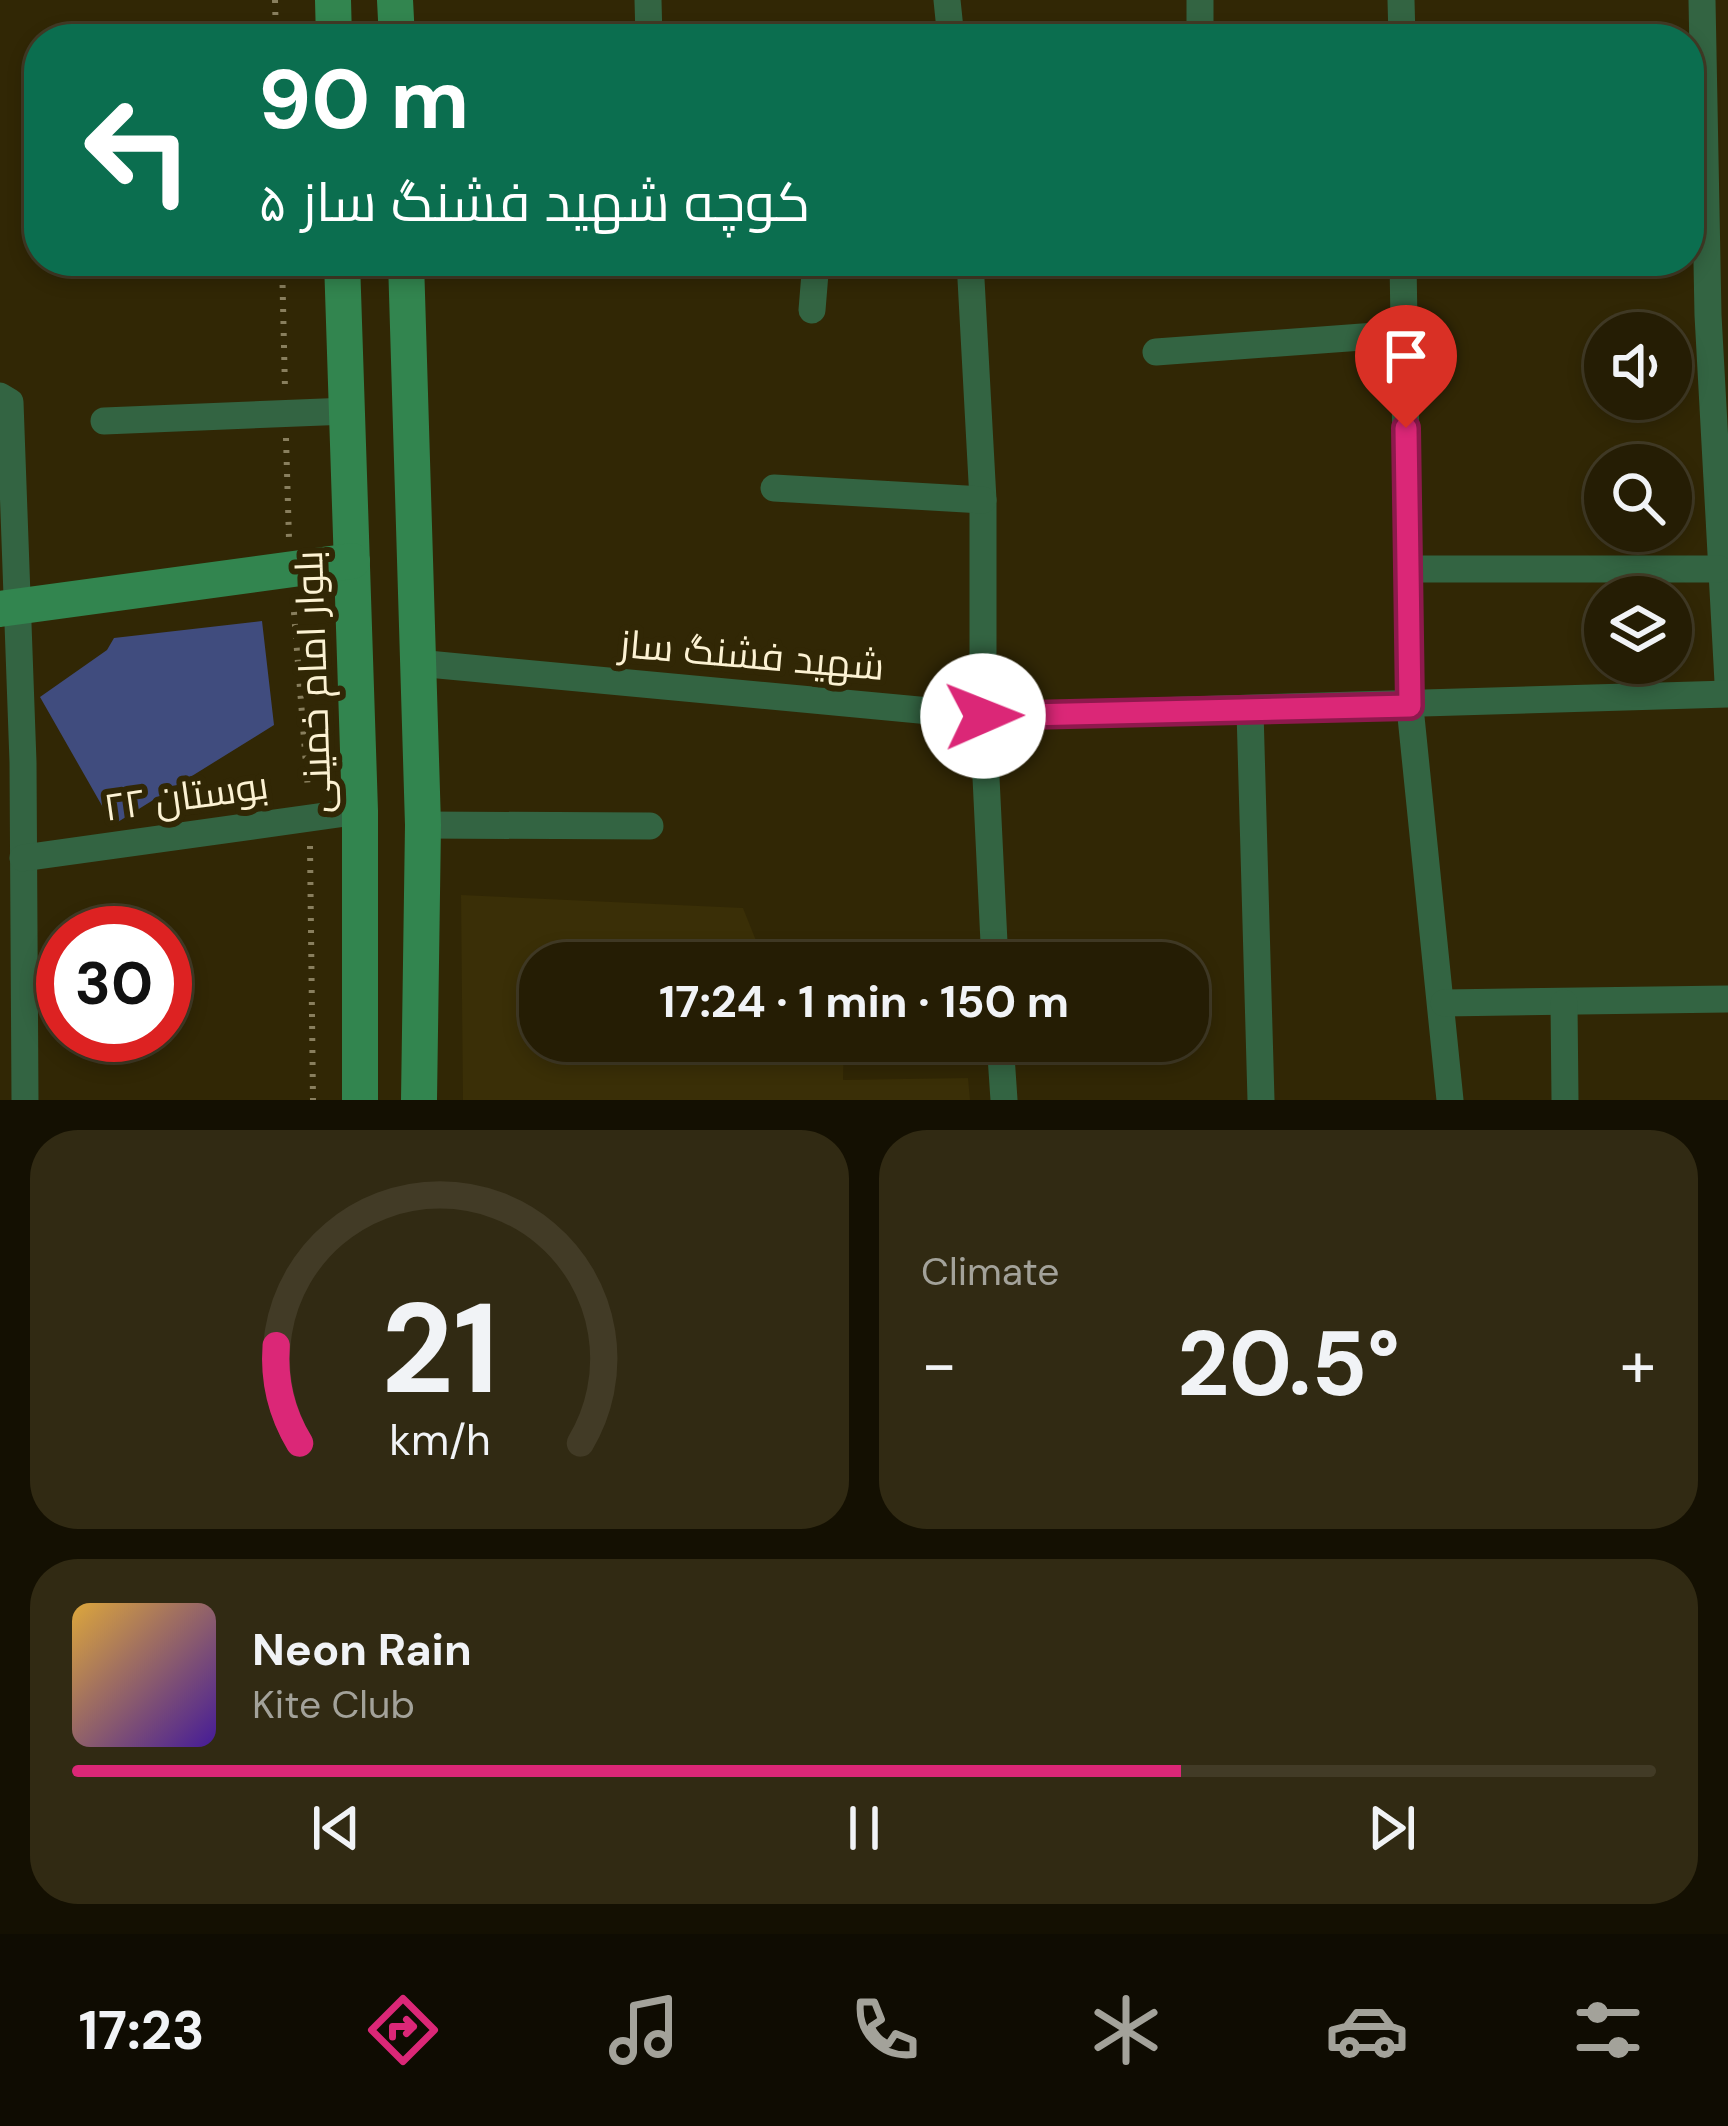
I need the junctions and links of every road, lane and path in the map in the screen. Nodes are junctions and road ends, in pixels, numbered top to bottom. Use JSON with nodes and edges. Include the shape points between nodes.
{"nodes":[{"id":1,"x":1704,"y":251,"type":"edge"},
{"id":2,"x":282,"y":276,"type":"edge"},
{"id":3,"x":343,"y":276,"type":"edge"},
{"id":4,"x":406,"y":276,"type":"edge"},
{"id":5,"x":815,"y":276,"type":"edge"},
{"id":6,"x":971,"y":276,"type":"edge"},
{"id":7,"x":1403,"y":276,"type":"edge"},
{"id":8,"x":812,"y":310,"type":"dead end"},
{"id":9,"x":1718,"y":315,"type":"edge"},
{"id":10,"x":1403,"y":334,"type":"junction"},
{"id":11,"x":1156,"y":352,"type":"dead end"},
{"id":12,"x":5,"y":399,"type":"edge"},
{"id":13,"x":348,"y":411,"type":"junction"},
{"id":14,"x":285,"y":413,"type":"junction"},
{"id":15,"x":104,"y":421,"type":"dead end"},
{"id":16,"x":775,"y":488,"type":"dead end"},
{"id":17,"x":983,"y":500,"type":"junction"},
{"id":18,"x":352,"y":561,"type":"junction"},
{"id":19,"x":290,"y":567,"type":"junction"},
{"id":20,"x":1410,"y":568,"type":"junction"},
{"id":21,"x":1719,"y":569,"type":"junction"},
{"id":22,"x":9,"y":608,"type":"edge"},
{"id":23,"x":417,"y":663,"type":"junction"},
{"id":24,"x":1728,"y":682,"type":"edge"},
{"id":25,"x":1728,"y":694,"type":"edge"},
{"id":26,"x":1410,"y":706,"type":"junction"},
{"id":27,"x":1250,"y":711,"type":"junction"},
{"id":28,"x":983,"y":716,"type":"junction"},
{"id":29,"x":12,"y":764,"type":"edge"},
{"id":30,"x":360,"y":811,"type":"junction"},
{"id":31,"x":309,"y":818,"type":"junction"},
{"id":32,"x":423,"y":825,"type":"junction"},
{"id":33,"x":650,"y":826,"type":"dead end"},
{"id":34,"x":23,"y":858,"type":"junction"},
{"id":35,"x":994,"y":942,"type":"edge"},
{"id":36,"x":12,"y":963,"type":"edge"},
{"id":37,"x":1728,"y":999,"type":"edge"},
{"id":38,"x":1444,"y":1003,"type":"junction"},
{"id":39,"x":1564,"y":1003,"type":"junction"},
{"id":40,"x":1001,"y":1062,"type":"edge"},
{"id":41,"x":25,"y":1100,"type":"edge"},
{"id":42,"x":313,"y":1100,"type":"edge"},
{"id":43,"x":360,"y":1100,"type":"edge"},
{"id":44,"x":419,"y":1100,"type":"edge"},
{"id":45,"x":1004,"y":1100,"type":"edge"},
{"id":46,"x":1261,"y":1100,"type":"edge"},
{"id":47,"x":1450,"y":1100,"type":"edge"},
{"id":48,"x":1565,"y":1100,"type":"edge"}],
"edges":[{"from":1,"to":9,"type":"street"},
{"from":2,"to":14,"type":"path"},
{"from":3,"to":13,"type":"street","name":"بلوار امام خمینی"},
{"from":4,"to":23,"type":"street"},
{"from":5,"to":8,"type":"street"},
{"from":6,"to":17,"type":"street"},
{"from":7,"to":10,"type":"street"},
{"from":9,"to":21,"type":"street"},
{"from":10,"to":11,"type":"street"},
{"from":10,"to":20,"type":"street"},
{"from":12,"to":22,"type":"street"},
{"from":13,"to":14,"type":"street"},
{"from":13,"to":18,"type":"street","name":"بلوار امام خمینی"},
{"from":14,"to":15,"type":"street"},
{"from":14,"to":19,"type":"path"},
{"from":16,"to":17,"type":"street"},
{"from":17,"to":28,"type":"street"},
{"from":18,"to":19,"type":"street"},
{"from":18,"to":30,"type":"street","name":"بلوار امام خمینی"},
{"from":19,"to":22,"type":"street"},
{"from":19,"to":31,"type":"path"},
{"from":20,"to":21,"type":"street"},
{"from":20,"to":26,"type":"street"},
{"from":21,"to":24,"type":"street"},
{"from":22,"to":29,"type":"street"},
{"from":23,"to":28,"type":"street","name":"شهید فشنگ ساز"},
{"from":23,"to":32,"type":"street"},
{"from":25,"to":26,"type":"street","name":"شهید فشنگ ساز"},
{"from":26,"to":27,"type":"street","name":"شهید فشنگ ساز"},
{"from":26,"to":38,"type":"street"},
{"from":27,"to":28,"type":"street","name":"شهید فشنگ ساز"},
{"from":27,"to":46,"type":"street"},
{"from":28,"to":35,"type":"street"},
{"from":29,"to":34,"type":"street"},
{"from":30,"to":31,"type":"street","name":"بوستان ۲۲"},
{"from":30,"to":43,"type":"street","name":"بلوار امام خمینی"},
{"from":31,"to":34,"type":"street","name":"بوستان ۲۲"},
{"from":31,"to":42,"type":"path"},
{"from":32,"to":33,"type":"street"},
{"from":32,"to":44,"type":"street"},
{"from":34,"to":36,"type":"street"},
{"from":36,"to":41,"type":"street"},
{"from":37,"to":39,"type":"street"},
{"from":38,"to":39,"type":"street"},
{"from":38,"to":47,"type":"street"},
{"from":39,"to":48,"type":"street"},
{"from":40,"to":45,"type":"street"}]}
